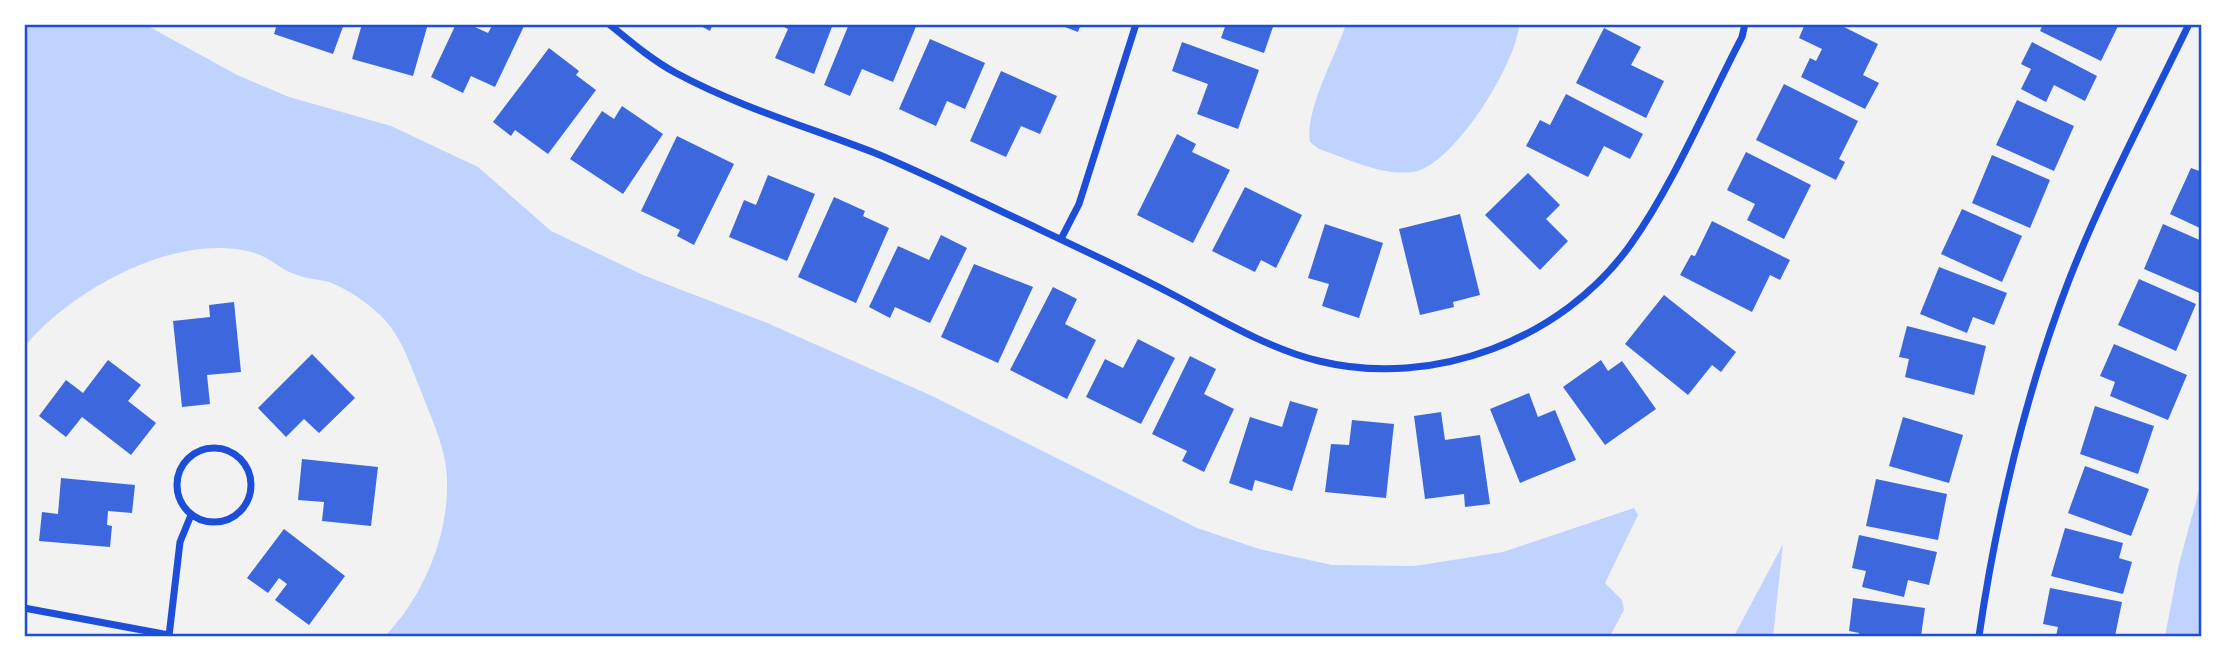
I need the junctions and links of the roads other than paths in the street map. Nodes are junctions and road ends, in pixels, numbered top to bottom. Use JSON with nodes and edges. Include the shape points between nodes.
{"nodes":[{"id":1,"x":609,"y":24,"type":"edge"},
{"id":2,"x":1136,"y":24,"type":"edge"},
{"id":3,"x":1745,"y":24,"type":"edge"},
{"id":4,"x":2189,"y":24,"type":"edge"},
{"id":5,"x":1061,"y":239,"type":"junction"},
{"id":6,"x":191,"y":515,"type":"junction"},
{"id":7,"x":24,"y":608,"type":"edge"},
{"id":8,"x":169,"y":636,"type":"edge"},
{"id":9,"x":1979,"y":636,"type":"edge"}],
"edges":[{"from":1,"to":5,"type":"street","via":[[648,56],[698,84],[915,170]]},
{"from":2,"to":5,"type":"street","via":[[1079,204]]},
{"from":3,"to":5,"type":"street","via":[[1630,245],[1563,311],[1531,332],[1458,361],[1399,366],[1320,361],[1238,328]]},
{"from":4,"to":9,"type":"street","via":[[2105,195],[2069,282],[2021,432]]},
{"from":6,"to":6,"type":"street","via":[[215,522],[239,513],[251,491],[251,478],[239,456],[217,447],[205,448],[185,461],[179,471],[178,495]]},
{"from":6,"to":8,"type":"street","via":[[180,542]]},
{"from":7,"to":8,"type":"street"}]}
